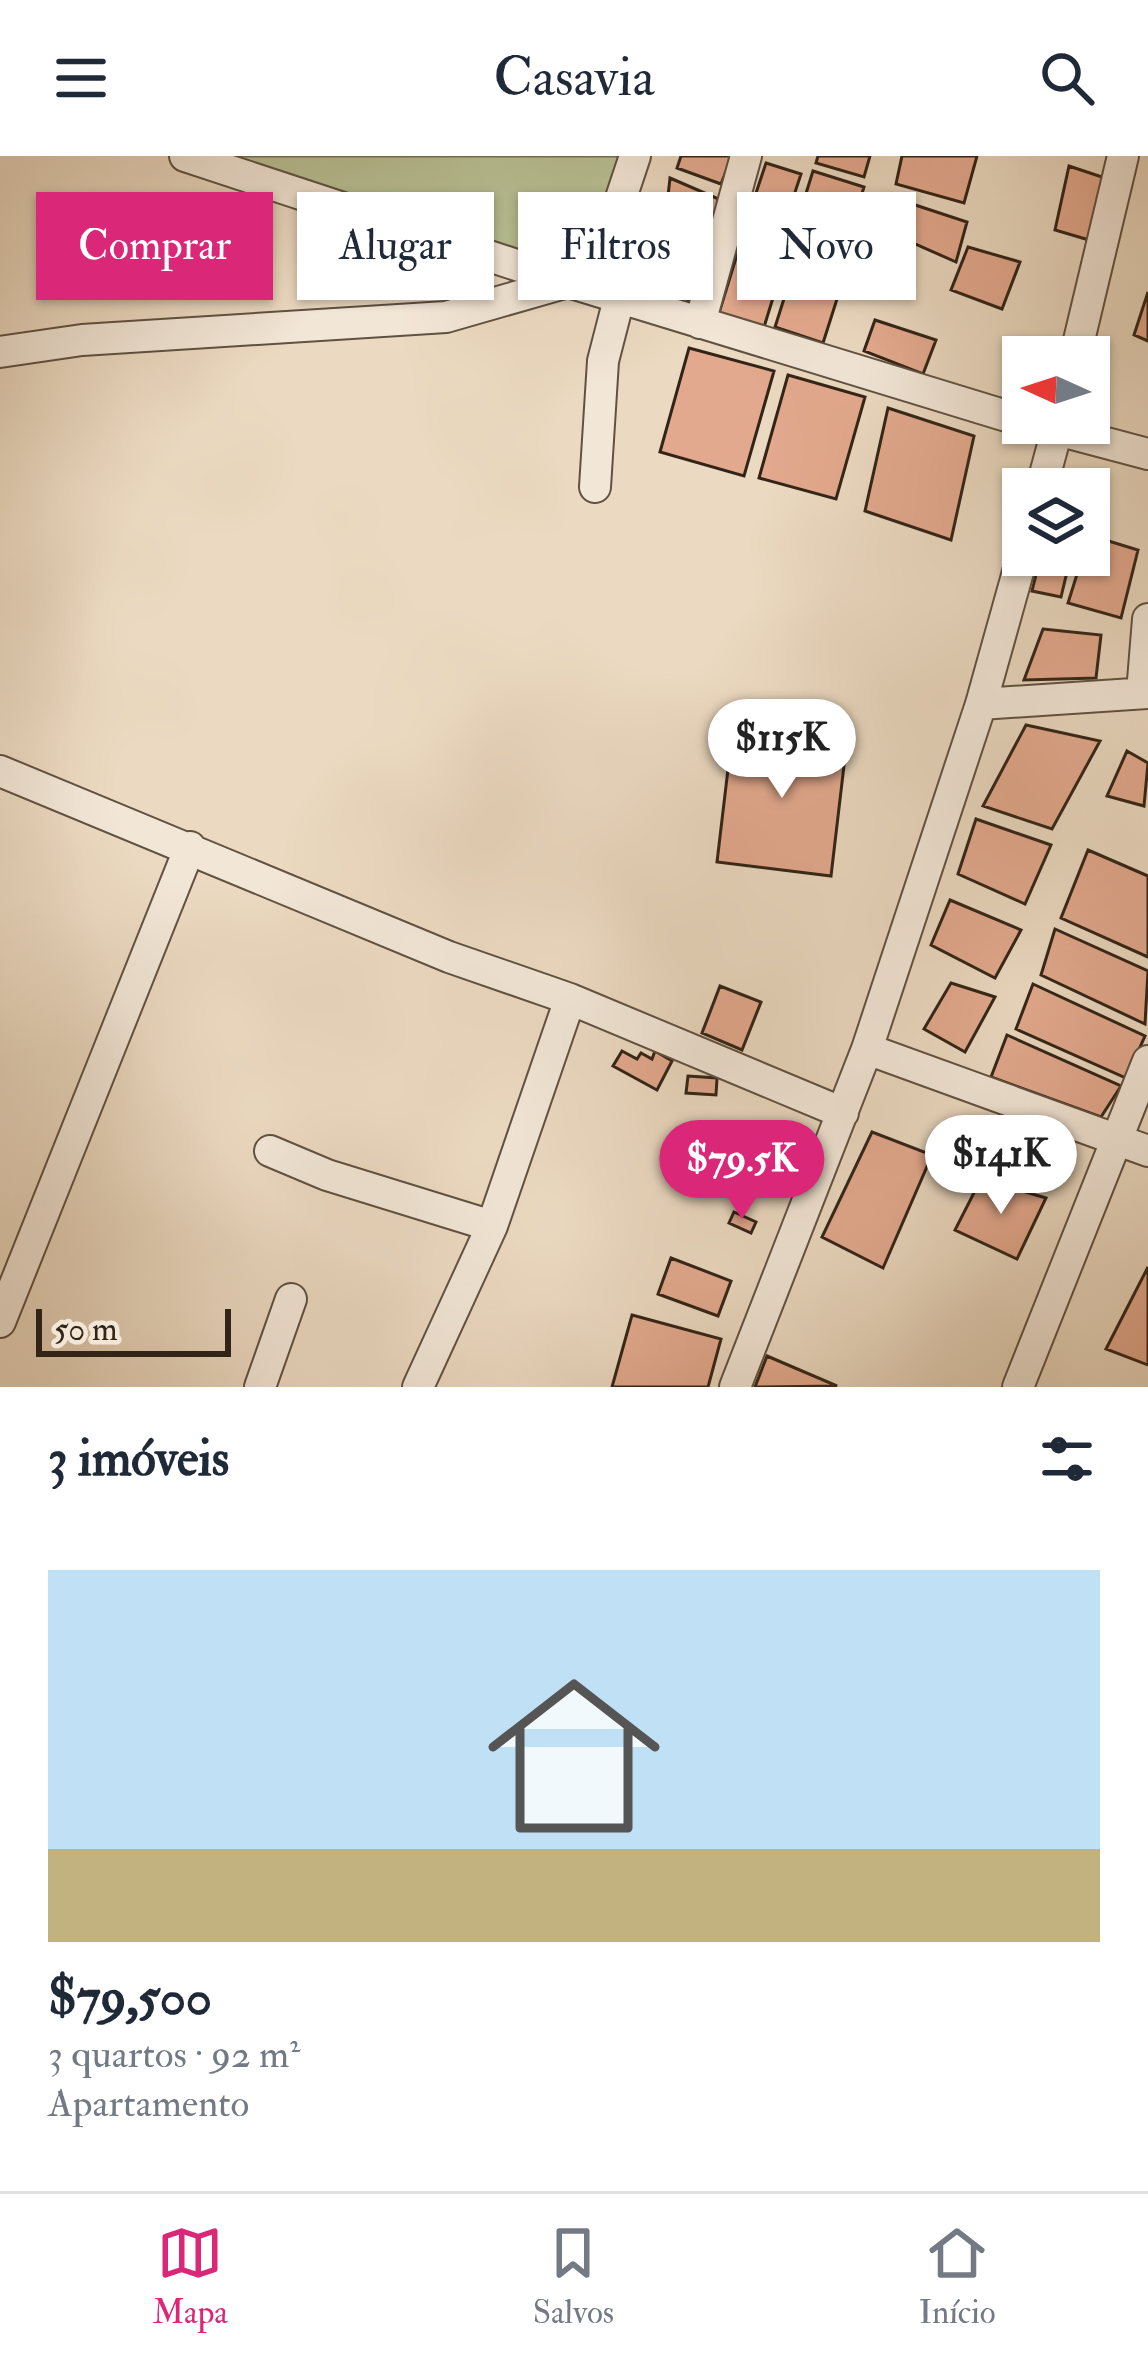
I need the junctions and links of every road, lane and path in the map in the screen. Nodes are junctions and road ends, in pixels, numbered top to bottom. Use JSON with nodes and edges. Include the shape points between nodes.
{"nodes":[{"id":1,"x":185,"y":156,"type":"edge"},
{"id":2,"x":635,"y":156,"type":"edge"},
{"id":3,"x":746,"y":156,"type":"edge"},
{"id":4,"x":1124,"y":156,"type":"edge"},
{"id":5,"x":624,"y":192,"type":"edge"},
{"id":6,"x":518,"y":264,"type":"edge"},
{"id":7,"x":532,"y":300,"type":"edge"},
{"id":8,"x":595,"y":300,"type":"edge"},
{"id":9,"x":630,"y":300,"type":"edge"},
{"id":10,"x":700,"y":323,"type":"junction"},
{"id":11,"x":1080,"y":336,"type":"edge"},
{"id":12,"x":0,"y":352,"type":"edge"},
{"id":13,"x":1002,"y":412,"type":"edge"},
{"id":14,"x":1110,"y":443,"type":"edge"},
{"id":15,"x":1148,"y":454,"type":"edge"},
{"id":16,"x":595,"y":487,"type":"dead end"},
{"id":17,"x":1017,"y":576,"type":"edge"},
{"id":18,"x":1148,"y":619,"type":"edge"},
{"id":19,"x":1145,"y":693,"type":"edge"},
{"id":20,"x":981,"y":704,"type":"junction"},
{"id":21,"x":0,"y":771,"type":"edge"},
{"id":22,"x":190,"y":847,"type":"junction"},
{"id":23,"x":570,"y":999,"type":"junction"},
{"id":24,"x":866,"y":1049,"type":"junction"},
{"id":25,"x":1148,"y":1061,"type":"edge"},
{"id":26,"x":843,"y":1113,"type":"junction"},
{"id":27,"x":1118,"y":1140,"type":"junction"},
{"id":28,"x":270,"y":1151,"type":"dead end"},
{"id":29,"x":1148,"y":1151,"type":"edge"},
{"id":30,"x":492,"y":1226,"type":"junction"},
{"id":31,"x":291,"y":1299,"type":"dead end"},
{"id":32,"x":0,"y":1322,"type":"edge"},
{"id":33,"x":260,"y":1387,"type":"edge"},
{"id":34,"x":418,"y":1387,"type":"edge"},
{"id":35,"x":735,"y":1387,"type":"edge"},
{"id":36,"x":1018,"y":1387,"type":"edge"}],
"edges":[{"from":1,"to":6,"type":"street"},
{"from":2,"to":5,"type":"street"},
{"from":3,"to":10,"type":"street"},
{"from":4,"to":11,"type":"street"},
{"from":7,"to":12,"type":"street","via":[[446,317]]},
{"from":8,"to":16,"type":"street","via":[[603,361]]},
{"from":9,"to":10,"type":"street"},
{"from":10,"to":13,"type":"street"},
{"from":14,"to":15,"type":"street"},
{"from":17,"to":20,"type":"street"},
{"from":18,"to":19,"type":"street"},
{"from":19,"to":20,"type":"street"},
{"from":20,"to":24,"type":"street"},
{"from":21,"to":22,"type":"street"},
{"from":22,"to":23,"type":"street"},
{"from":22,"to":32,"type":"street"},
{"from":23,"to":26,"type":"street"},
{"from":23,"to":30,"type":"street"},
{"from":24,"to":26,"type":"street"},
{"from":24,"to":27,"type":"street"},
{"from":25,"to":27,"type":"street"},
{"from":26,"to":35,"type":"street"},
{"from":27,"to":29,"type":"street"},
{"from":27,"to":36,"type":"street"},
{"from":28,"to":30,"type":"street"},
{"from":30,"to":34,"type":"street"},
{"from":31,"to":33,"type":"street"}]}
